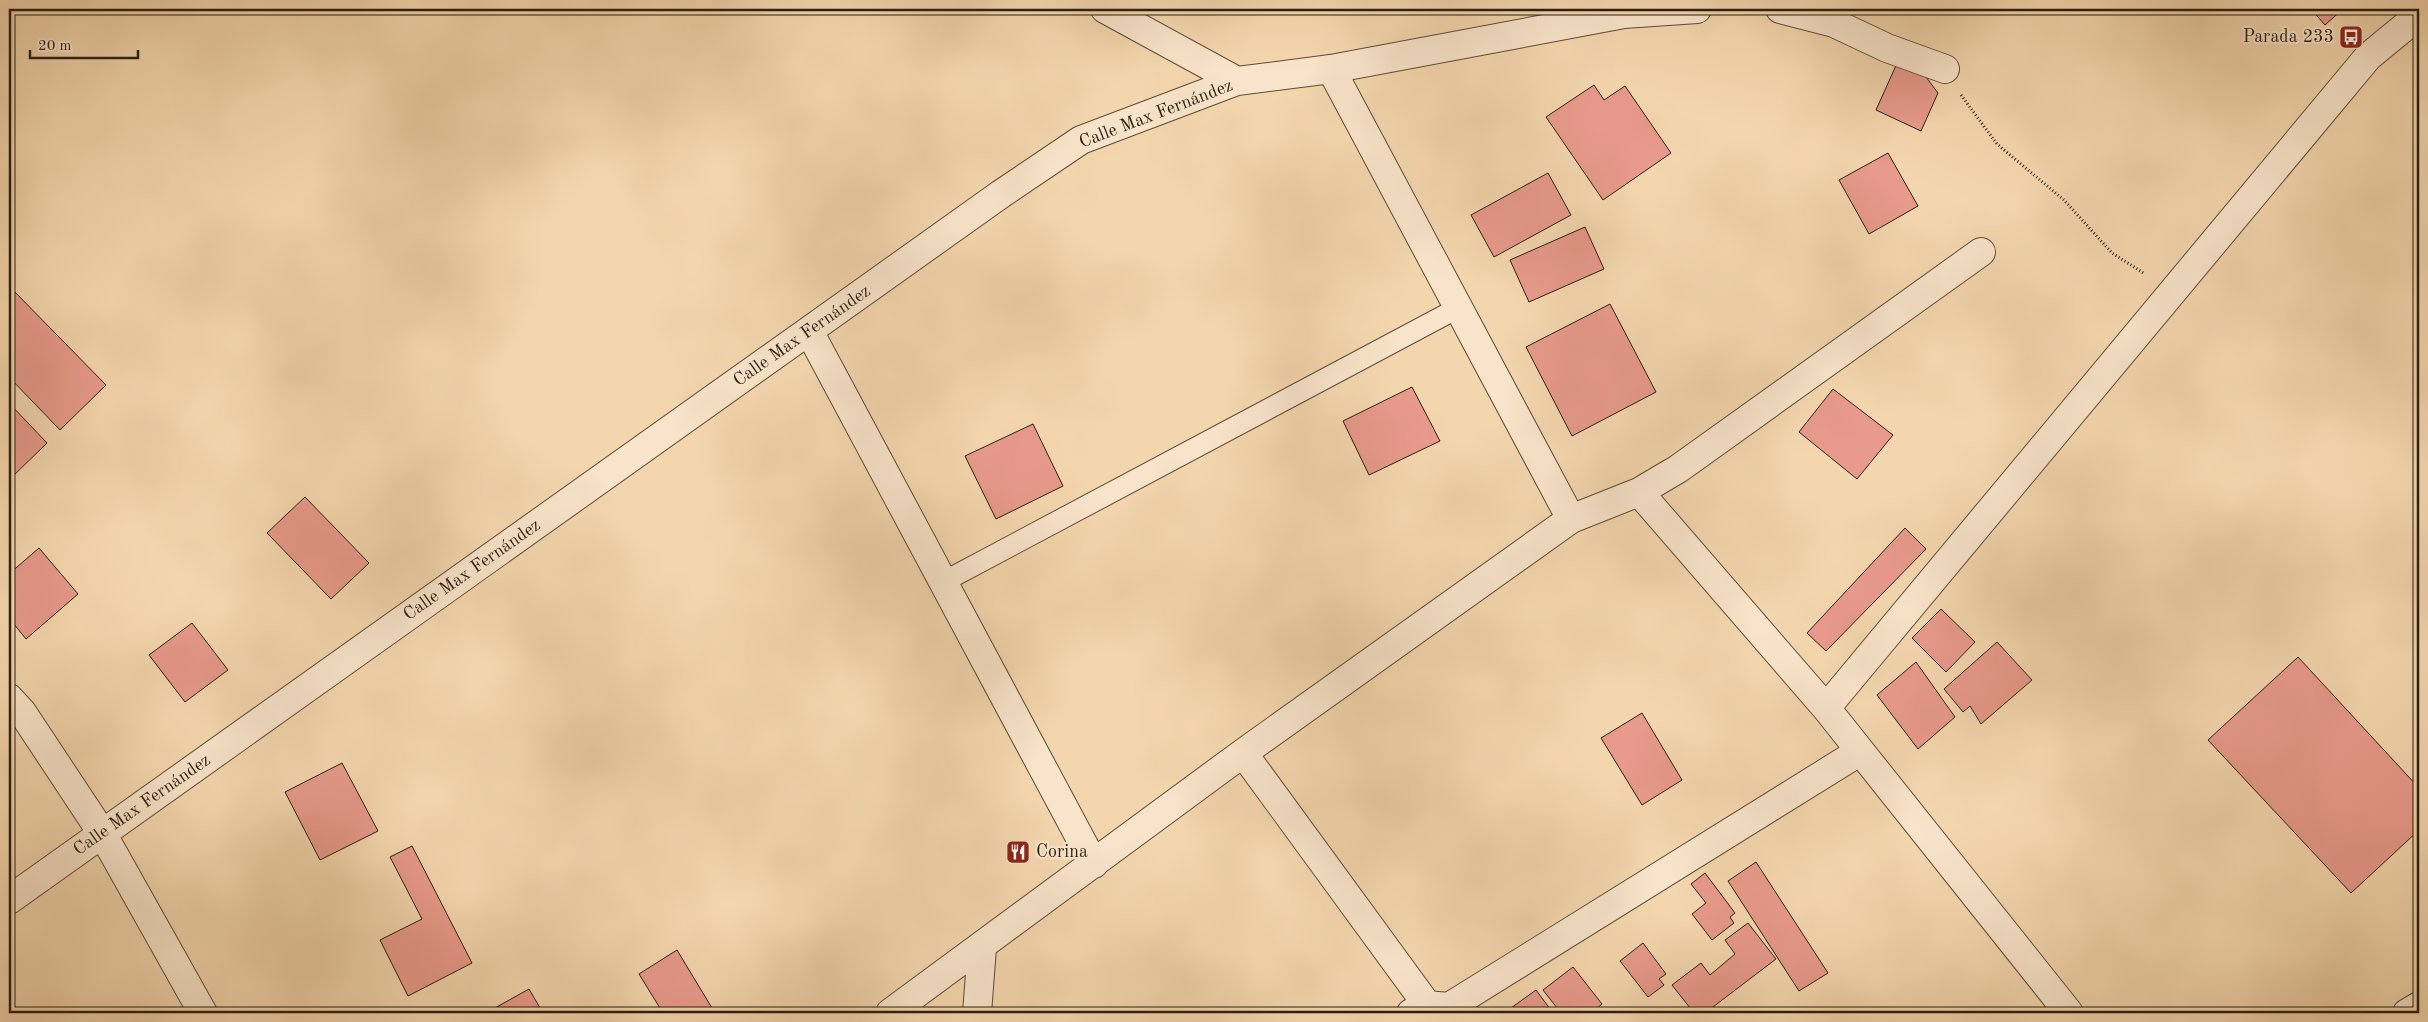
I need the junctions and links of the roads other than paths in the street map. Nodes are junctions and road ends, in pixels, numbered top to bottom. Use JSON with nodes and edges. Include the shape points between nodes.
{"nodes":[{"id":1,"x":1106,"y":9,"type":"edge"},
{"id":2,"x":1697,"y":9,"type":"edge"},
{"id":3,"x":1780,"y":9,"type":"edge"},
{"id":4,"x":2419,"y":15,"type":"edge"},
{"id":5,"x":1331,"y":69,"type":"junction"},
{"id":6,"x":1945,"y":69,"type":"road end"},
{"id":7,"x":1237,"y":81,"type":"junction"},
{"id":8,"x":1981,"y":252,"type":"dead end"},
{"id":9,"x":1458,"y":308,"type":"junction"},
{"id":10,"x":809,"y":330,"type":"junction"},
{"id":11,"x":1639,"y":492,"type":"junction"},
{"id":12,"x":1571,"y":519,"type":"junction"},
{"id":13,"x":943,"y":582,"type":"junction"},
{"id":14,"x":9,"y":698,"type":"edge"},
{"id":15,"x":1826,"y":708,"type":"junction"},
{"id":16,"x":1860,"y":752,"type":"junction"},
{"id":17,"x":1243,"y":753,"type":"junction"},
{"id":18,"x":102,"y":833,"type":"junction"},
{"id":19,"x":1094,"y":864,"type":"junction"},
{"id":20,"x":9,"y":900,"type":"edge"},
{"id":21,"x":982,"y":948,"type":"junction"},
{"id":22,"x":2419,"y":1006,"type":"edge"},
{"id":23,"x":1424,"y":1010,"type":"edge"},
{"id":24,"x":203,"y":1013,"type":"edge"},
{"id":25,"x":890,"y":1013,"type":"edge"},
{"id":26,"x":977,"y":1013,"type":"edge"},
{"id":27,"x":2069,"y":1013,"type":"edge"},
{"id":28,"x":2406,"y":1013,"type":"edge"}],
"edges":[{"from":1,"to":7,"type":"street"},
{"from":2,"to":5,"type":"street","name":"Calle Max Fernández","via":[[1624,14]]},
{"from":3,"to":6,"type":"street","via":[[1834,23],[1887,48]]},
{"from":4,"to":15,"type":"street","via":[[2368,57]]},
{"from":5,"to":7,"type":"street","name":"Calle Max Fernández"},
{"from":5,"to":9,"type":"street"},
{"from":7,"to":10,"type":"street","name":"Calle Max Fernández","via":[[1081,140]]},
{"from":8,"to":11,"type":"street","via":[[1678,469]]},
{"from":9,"to":12,"type":"street"},
{"from":9,"to":13,"type":"lane"},
{"from":10,"to":13,"type":"street"},
{"from":10,"to":18,"type":"street","name":"Calle Max Fernández"},
{"from":11,"to":12,"type":"street"},
{"from":11,"to":15,"type":"street"},
{"from":12,"to":17,"type":"street"},
{"from":13,"to":19,"type":"street"},
{"from":14,"to":18,"type":"street","via":[[22,712]]},
{"from":15,"to":16,"type":"street"},
{"from":16,"to":23,"type":"street","via":[[1449,1007]]},
{"from":16,"to":27,"type":"street"},
{"from":17,"to":19,"type":"street"},
{"from":17,"to":23,"type":"street"},
{"from":18,"to":20,"type":"street","name":"Calle Max Fernández"},
{"from":18,"to":24,"type":"street"},
{"from":19,"to":21,"type":"street"},
{"from":21,"to":25,"type":"street"},
{"from":21,"to":26,"type":"street"},
{"from":22,"to":28,"type":"street"}]}
